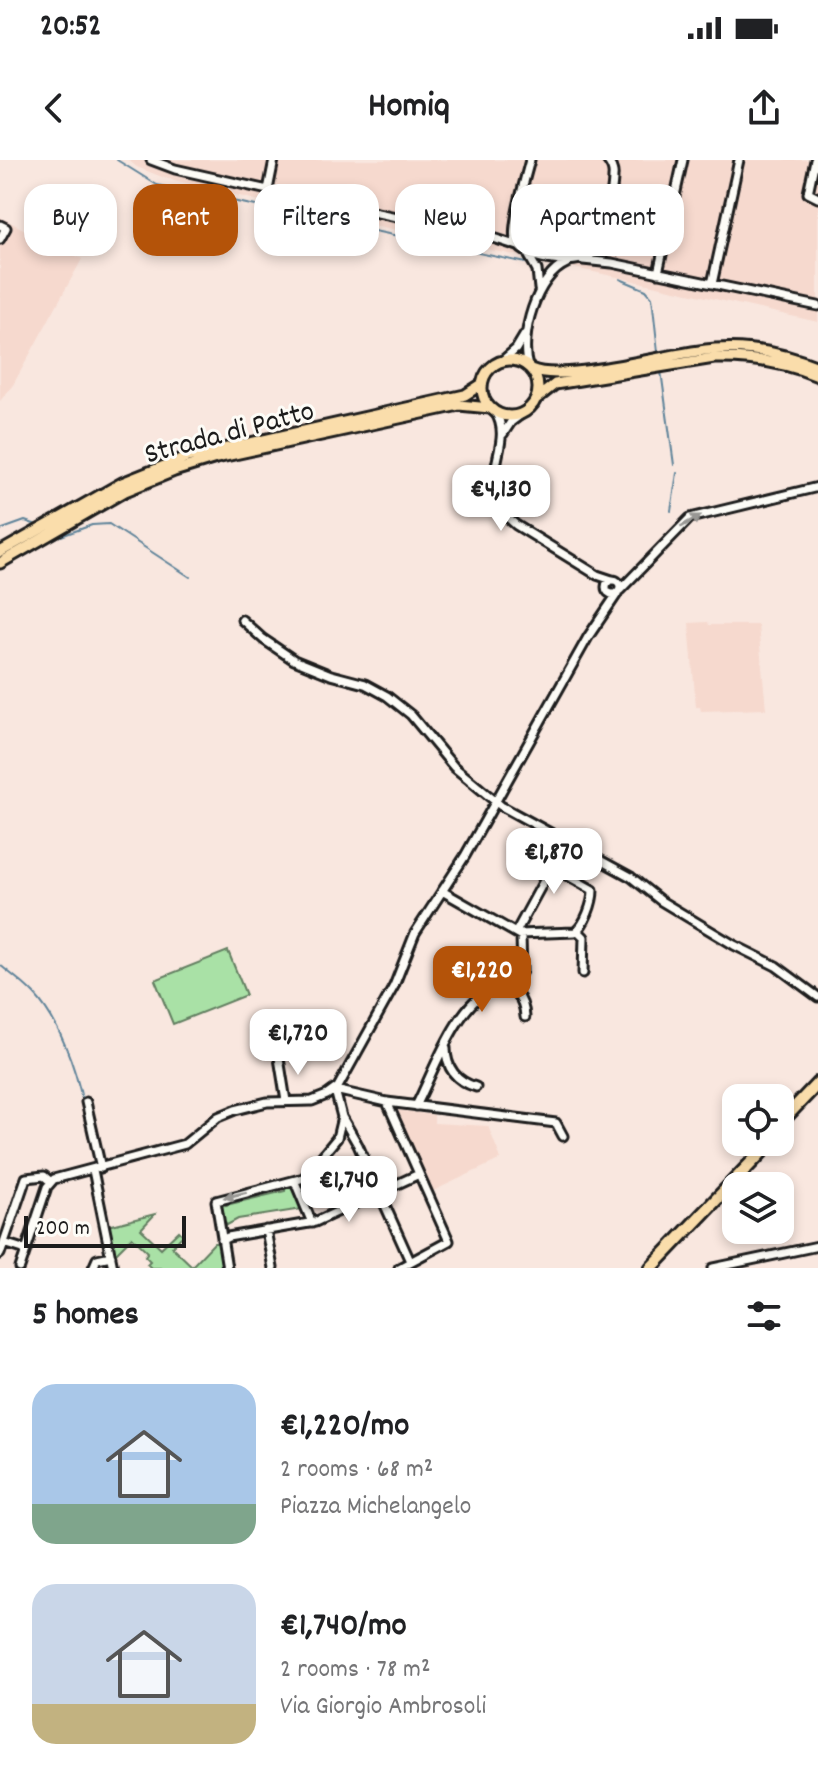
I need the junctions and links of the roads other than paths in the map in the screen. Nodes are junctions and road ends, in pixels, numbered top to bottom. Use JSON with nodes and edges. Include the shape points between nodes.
{"nodes":[{"id":1,"x":151,"y":160,"type":"edge"},
{"id":2,"x":274,"y":160,"type":"edge"},
{"id":3,"x":530,"y":160,"type":"edge"},
{"id":4,"x":607,"y":160,"type":"edge"},
{"id":5,"x":683,"y":160,"type":"edge"},
{"id":6,"x":739,"y":160,"type":"edge"},
{"id":7,"x":815,"y":160,"type":"edge"},
{"id":8,"x":269,"y":184,"type":"edge"},
{"id":9,"x":525,"y":184,"type":"edge"},
{"id":10,"x":612,"y":184,"type":"edge"},
{"id":11,"x":254,"y":187,"type":"edge"},
{"id":12,"x":818,"y":198,"type":"edge"},
{"id":13,"x":3,"y":226,"type":"edge"},
{"id":14,"x":0,"y":239,"type":"edge"},
{"id":15,"x":527,"y":256,"type":"edge"},
{"id":16,"x":547,"y":256,"type":"edge"},
{"id":17,"x":588,"y":256,"type":"edge"},
{"id":18,"x":606,"y":256,"type":"edge"},
{"id":19,"x":581,"y":260,"type":"junction"},
{"id":20,"x":569,"y":262,"type":"junction"},
{"id":21,"x":612,"y":263,"type":"junction"},
{"id":22,"x":658,"y":273,"type":"junction"},
{"id":23,"x":712,"y":284,"type":"junction"},
{"id":24,"x":539,"y":291,"type":"junction"},
{"id":25,"x":818,"y":306,"type":"edge"},
{"id":26,"x":528,"y":328,"type":"junction"},
{"id":27,"x":502,"y":361,"type":"junction"},
{"id":28,"x":818,"y":367,"type":"edge"},
{"id":29,"x":529,"y":368,"type":"junction"},
{"id":30,"x":818,"y":376,"type":"edge"},
{"id":31,"x":482,"y":384,"type":"junction"},
{"id":32,"x":536,"y":399,"type":"junction"},
{"id":33,"x":492,"y":410,"type":"junction"},
{"id":34,"x":523,"y":413,"type":"junction"},
{"id":35,"x":501,"y":440,"type":"junction"},
{"id":36,"x":818,"y":487,"type":"edge"},
{"id":37,"x":0,"y":552,"type":"edge"},
{"id":38,"x":0,"y":563,"type":"edge"},
{"id":39,"x":608,"y":586,"type":"junction"},
{"id":40,"x":618,"y":592,"type":"junction"},
{"id":41,"x":607,"y":606,"type":"junction"},
{"id":42,"x":242,"y":620,"type":"dead end"},
{"id":43,"x":496,"y":802,"type":"junction"},
{"id":44,"x":565,"y":842,"type":"junction"},
{"id":45,"x":552,"y":867,"type":"junction"},
{"id":46,"x":442,"y":891,"type":"junction"},
{"id":47,"x":578,"y":931,"type":"junction"},
{"id":48,"x":517,"y":933,"type":"junction"},
{"id":49,"x":583,"y":973,"type":"dead end"},
{"id":50,"x":512,"y":989,"type":"junction"},
{"id":51,"x":818,"y":997,"type":"edge"},
{"id":52,"x":525,"y":1017,"type":"dead end"},
{"id":53,"x":438,"y":1035,"type":"dead end"},
{"id":54,"x":448,"y":1043,"type":"junction"},
{"id":55,"x":279,"y":1058,"type":"dead end"},
{"id":56,"x":818,"y":1083,"type":"edge"},
{"id":57,"x":476,"y":1087,"type":"dead end"},
{"id":58,"x":335,"y":1090,"type":"junction"},
{"id":59,"x":818,"y":1093,"type":"edge"},
{"id":60,"x":286,"y":1101,"type":"junction"},
{"id":61,"x":86,"y":1102,"type":"dead end"},
{"id":62,"x":387,"y":1102,"type":"junction"},
{"id":63,"x":416,"y":1106,"type":"junction"},
{"id":64,"x":794,"y":1108,"type":"edge"},
{"id":65,"x":342,"y":1117,"type":"junction"},
{"id":66,"x":794,"y":1118,"type":"edge"},
{"id":67,"x":563,"y":1136,"type":"dead end"},
{"id":68,"x":749,"y":1156,"type":"edge"},
{"id":69,"x":758,"y":1156,"type":"edge"},
{"id":70,"x":97,"y":1169,"type":"junction"},
{"id":71,"x":419,"y":1174,"type":"junction"},
{"id":72,"x":51,"y":1182,"type":"junction"},
{"id":73,"x":295,"y":1182,"type":"junction"},
{"id":74,"x":380,"y":1193,"type":"junction"},
{"id":75,"x":312,"y":1223,"type":"junction"},
{"id":76,"x":266,"y":1230,"type":"junction"},
{"id":77,"x":222,"y":1240,"type":"junction"},
{"id":78,"x":4,"y":1243,"type":"junction"},
{"id":79,"x":818,"y":1246,"type":"edge"},
{"id":80,"x":26,"y":1250,"type":"junction"},
{"id":81,"x":0,"y":1254,"type":"edge"},
{"id":82,"x":111,"y":1256,"type":"junction"},
{"id":83,"x":410,"y":1261,"type":"junction"},
{"id":84,"x":20,"y":1268,"type":"edge"},
{"id":85,"x":93,"y":1268,"type":"edge"},
{"id":86,"x":113,"y":1268,"type":"edge"},
{"id":87,"x":227,"y":1268,"type":"edge"},
{"id":88,"x":273,"y":1268,"type":"edge"},
{"id":89,"x":399,"y":1268,"type":"edge"},
{"id":90,"x":641,"y":1268,"type":"edge"},
{"id":91,"x":651,"y":1268,"type":"edge"},
{"id":92,"x":713,"y":1268,"type":"edge"}],
"edges":[{"from":1,"to":11,"type":"street"},
{"from":2,"to":8,"type":"street"},
{"from":3,"to":9,"type":"street"},
{"from":4,"to":10,"type":"street"},
{"from":5,"to":22,"type":"street"},
{"from":6,"to":23,"type":"street"},
{"from":7,"to":12,"type":"street","via":[[808,193]]},
{"from":13,"to":14,"type":"street"},
{"from":15,"to":24,"type":"street","via":[[536,267]]},
{"from":16,"to":20,"type":"street"},
{"from":17,"to":19,"type":"street"},
{"from":18,"to":21,"type":"street"},
{"from":19,"to":20,"type":"street"},
{"from":19,"to":21,"type":"street"},
{"from":20,"to":24,"type":"street","via":[[549,274]]},
{"from":21,"to":22,"type":"street"},
{"from":22,"to":23,"type":"street"},
{"from":23,"to":25,"type":"street"},
{"from":24,"to":26,"type":"street"},
{"from":26,"to":27,"type":"street"},
{"from":26,"to":29,"type":"street"},
{"from":27,"to":29,"type":"main road","via":[[516,360]]},
{"from":27,"to":31,"type":"main road","via":[[487,371]]},
{"from":28,"to":29,"type":"main road","via":[[777,353],[723,348],[564,374]]},
{"from":29,"to":32,"type":"main road","via":[[538,385]]},
{"from":30,"to":32,"type":"main road","via":[[774,362],[714,358],[555,384]]},
{"from":31,"to":33,"type":"main road","via":[[483,399]]},
{"from":31,"to":37,"type":"main road","name":"Strada di Patto","via":[[465,395],[187,457],[122,483]]},
{"from":32,"to":34,"type":"main road"},
{"from":33,"to":34,"type":"main road","via":[[511,416]]},
{"from":33,"to":35,"type":"street","via":[[502,426]]},
{"from":33,"to":38,"type":"main road","name":"Strada di Patto","via":[[459,405],[185,467],[125,491]]},
{"from":34,"to":35,"type":"street"},
{"from":35,"to":39,"type":"street","via":[[493,479],[506,515]]},
{"from":40,"to":36,"type":"street","one_way":true,"via":[[693,517]]},
{"from":39,"to":40,"type":"street"},
{"from":39,"to":40,"type":"street","via":[[618,582]]},
{"from":39,"to":41,"type":"street"},
{"from":40,"to":41,"type":"street"},
{"from":41,"to":43,"type":"street"},
{"from":42,"to":43,"type":"street","via":[[294,660],[365,684],[397,703],[454,767]]},
{"from":43,"to":44,"type":"street"},
{"from":43,"to":46,"type":"street"},
{"from":44,"to":45,"type":"street"},
{"from":44,"to":51,"type":"street","via":[[631,877]]},
{"from":45,"to":47,"type":"street","via":[[593,890]]},
{"from":45,"to":48,"type":"street"},
{"from":46,"to":48,"type":"street"},
{"from":46,"to":58,"type":"street"},
{"from":47,"to":48,"type":"street"},
{"from":47,"to":49,"type":"street","via":[[584,937]]},
{"from":48,"to":50,"type":"street","via":[[523,941],[522,971]]},
{"from":50,"to":52,"type":"street","via":[[522,1001]]},
{"from":50,"to":54,"type":"street","via":[[495,986],[479,995]]},
{"from":53,"to":54,"type":"street"},
{"from":54,"to":57,"type":"street","via":[[446,1058],[453,1073]]},
{"from":54,"to":63,"type":"street"},
{"from":55,"to":60,"type":"street"},
{"from":56,"to":64,"type":"highway"},
{"from":58,"to":60,"type":"street","via":[[312,1101]]},
{"from":58,"to":62,"type":"street"},
{"from":58,"to":65,"type":"street"},
{"from":59,"to":66,"type":"highway"},
{"from":60,"to":70,"type":"street","via":[[235,1110],[185,1144]]},
{"from":61,"to":70,"type":"street"},
{"from":62,"to":63,"type":"street"},
{"from":62,"to":71,"type":"street"},
{"from":63,"to":67,"type":"street","via":[[556,1123]]},
{"from":65,"to":73,"type":"street","via":[[335,1142]]},
{"from":65,"to":74,"type":"street"},
{"from":68,"to":90,"type":"highway"},
{"from":69,"to":91,"type":"highway"},
{"from":70,"to":72,"type":"street"},
{"from":70,"to":82,"type":"street"},
{"from":71,"to":74,"type":"street"},
{"from":71,"to":83,"type":"street","via":[[449,1241]]},
{"from":72,"to":78,"type":"street","via":[[44,1176],[26,1178]]},
{"from":72,"to":80,"type":"street"},
{"from":73,"to":75,"type":"street"},
{"from":73,"to":77,"type":"street","one_way":true,"via":[[217,1200]]},
{"from":74,"to":75,"type":"street"},
{"from":74,"to":83,"type":"street"},
{"from":75,"to":76,"type":"street"},
{"from":76,"to":77,"type":"street"},
{"from":76,"to":88,"type":"street"},
{"from":77,"to":87,"type":"street"},
{"from":78,"to":80,"type":"street"},
{"from":78,"to":81,"type":"street"},
{"from":79,"to":92,"type":"street"},
{"from":80,"to":84,"type":"street"},
{"from":82,"to":85,"type":"street","via":[[97,1259]]},
{"from":82,"to":86,"type":"street"},
{"from":83,"to":89,"type":"street"}]}
